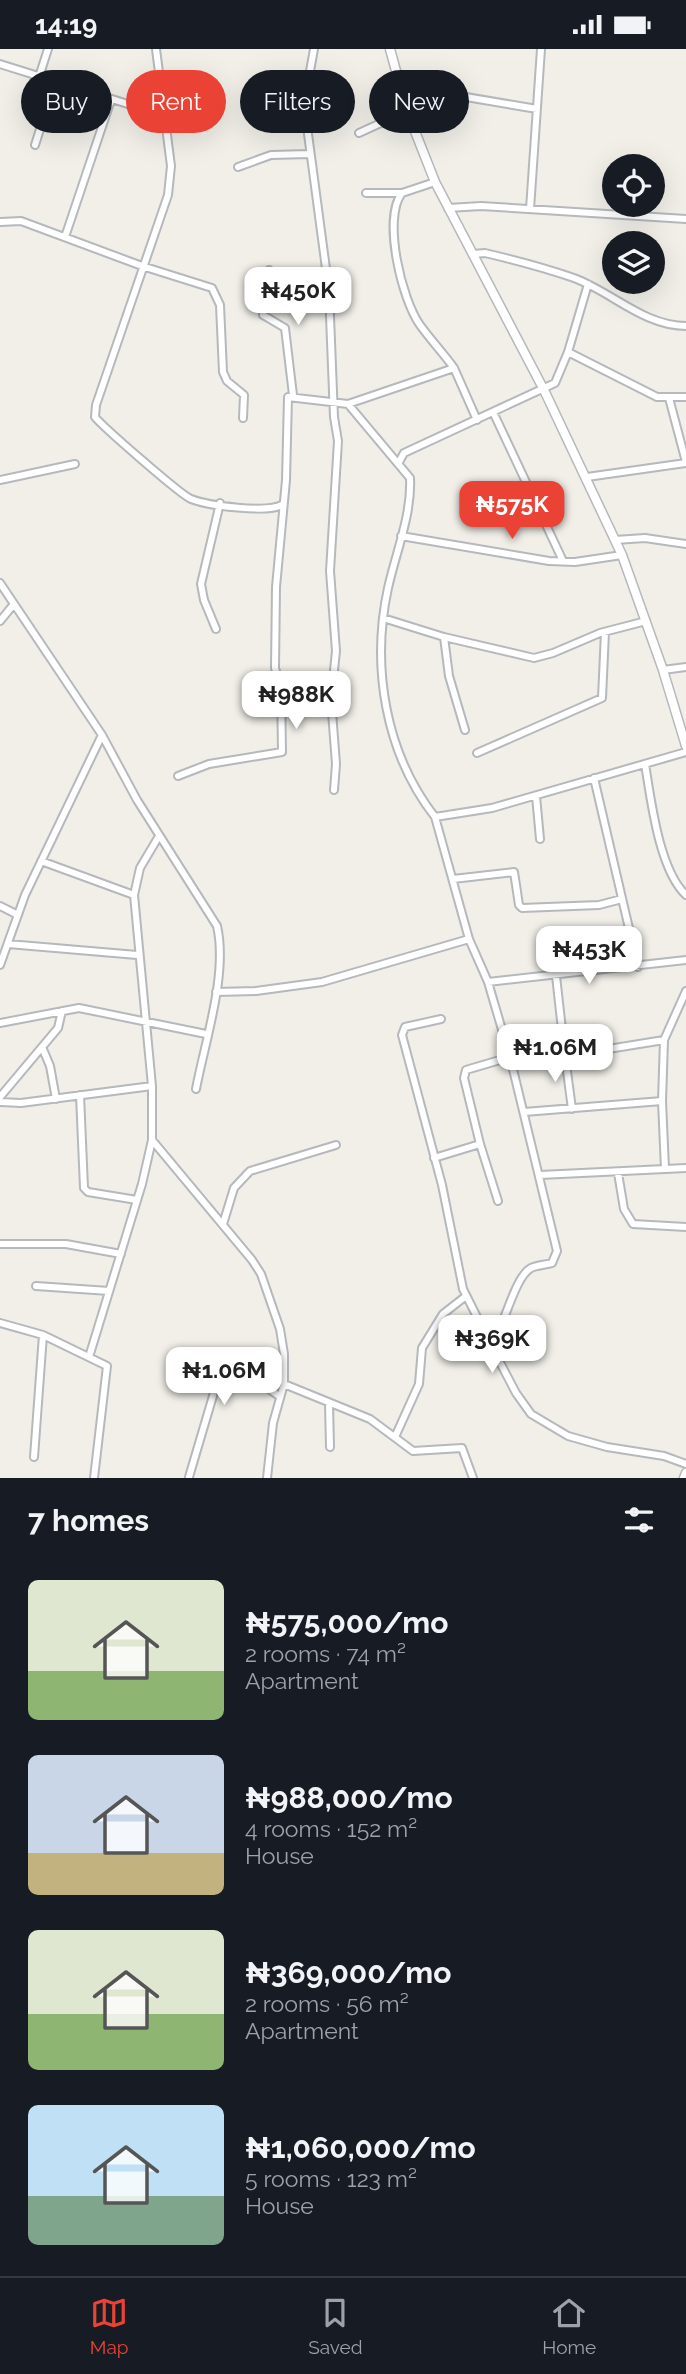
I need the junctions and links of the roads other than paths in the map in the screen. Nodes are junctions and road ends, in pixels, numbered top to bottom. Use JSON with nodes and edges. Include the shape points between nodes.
{"nodes":[{"id":1,"x":48,"y":49,"type":"edge"},
{"id":2,"x":156,"y":49,"type":"edge"},
{"id":3,"x":314,"y":49,"type":"edge"},
{"id":4,"x":390,"y":49,"type":"edge"},
{"id":5,"x":541,"y":49,"type":"edge"},
{"id":6,"x":0,"y":64,"type":"edge"},
{"id":7,"x":41,"y":70,"type":"edge"},
{"id":8,"x":158,"y":70,"type":"edge"},
{"id":9,"x":396,"y":70,"type":"edge"},
{"id":10,"x":21,"y":71,"type":"edge"},
{"id":11,"x":469,"y":98,"type":"edge"},
{"id":12,"x":537,"y":109,"type":"junction"},
{"id":13,"x":369,"y":128,"type":"edge"},
{"id":14,"x":39,"y":133,"type":"edge"},
{"id":15,"x":100,"y":133,"type":"edge"},
{"id":16,"x":166,"y":133,"type":"edge"},
{"id":17,"x":359,"y":133,"type":"dead end"},
{"id":18,"x":416,"y":133,"type":"edge"},
{"id":19,"x":35,"y":145,"type":"dead end"},
{"id":20,"x":309,"y":154,"type":"junction"},
{"id":21,"x":238,"y":167,"type":"dead end"},
{"id":22,"x":435,"y":182,"type":"junction"},
{"id":23,"x":366,"y":193,"type":"dead end"},
{"id":24,"x":402,"y":193,"type":"junction"},
{"id":25,"x":448,"y":208,"type":"junction"},
{"id":26,"x":530,"y":209,"type":"junction"},
{"id":27,"x":686,"y":219,"type":"edge"},
{"id":28,"x":0,"y":222,"type":"edge"},
{"id":29,"x":65,"y":237,"type":"junction"},
{"id":30,"x":472,"y":254,"type":"junction"},
{"id":31,"x":142,"y":266,"type":"junction"},
{"id":32,"x":269,"y":270,"type":"dead end"},
{"id":33,"x":588,"y":284,"type":"junction"},
{"id":34,"x":686,"y":326,"type":"edge"},
{"id":35,"x":568,"y":352,"type":"junction"},
{"id":36,"x":454,"y":368,"type":"junction"},
{"id":37,"x":544,"y":390,"type":"junction"},
{"id":38,"x":293,"y":395,"type":"junction"},
{"id":39,"x":686,"y":397,"type":"edge"},
{"id":40,"x":668,"y":398,"type":"junction"},
{"id":41,"x":334,"y":403,"type":"junction"},
{"id":42,"x":348,"y":404,"type":"junction"},
{"id":43,"x":494,"y":414,"type":"junction"},
{"id":44,"x":243,"y":418,"type":"dead end"},
{"id":45,"x":477,"y":420,"type":"junction"},
{"id":46,"x":388,"y":449,"type":"junction"},
{"id":47,"x":404,"y":453,"type":"junction"},
{"id":48,"x":399,"y":462,"type":"junction"},
{"id":49,"x":686,"y":463,"type":"edge"},
{"id":50,"x":75,"y":464,"type":"dead end"},
{"id":51,"x":587,"y":477,"type":"junction"},
{"id":52,"x":0,"y":480,"type":"edge"},
{"id":53,"x":220,"y":503,"type":"junction"},
{"id":54,"x":282,"y":505,"type":"junction"},
{"id":55,"x":401,"y":536,"type":"junction"},
{"id":56,"x":615,"y":540,"type":"junction"},
{"id":57,"x":686,"y":544,"type":"edge"},
{"id":58,"x":622,"y":555,"type":"junction"},
{"id":59,"x":563,"y":561,"type":"junction"},
{"id":60,"x":0,"y":583,"type":"edge"},
{"id":61,"x":14,"y":604,"type":"junction"},
{"id":62,"x":383,"y":618,"type":"junction"},
{"id":63,"x":0,"y":621,"type":"edge"},
{"id":64,"x":646,"y":621,"type":"junction"},
{"id":65,"x":216,"y":629,"type":"dead end"},
{"id":66,"x":604,"y":632,"type":"junction"},
{"id":67,"x":444,"y":637,"type":"junction"},
{"id":68,"x":686,"y":667,"type":"edge"},
{"id":69,"x":663,"y":670,"type":"junction"},
{"id":70,"x":465,"y":730,"type":"dead end"},
{"id":71,"x":102,"y":736,"type":"junction"},
{"id":72,"x":686,"y":746,"type":"edge"},
{"id":73,"x":686,"y":752,"type":"edge"},
{"id":74,"x":477,"y":753,"type":"dead end"},
{"id":75,"x":645,"y":764,"type":"junction"},
{"id":76,"x":178,"y":776,"type":"dead end"},
{"id":77,"x":594,"y":778,"type":"junction"},
{"id":78,"x":334,"y":790,"type":"dead end"},
{"id":79,"x":536,"y":796,"type":"junction"},
{"id":80,"x":435,"y":817,"type":"junction"},
{"id":81,"x":159,"y":836,"type":"junction"},
{"id":82,"x":540,"y":839,"type":"dead end"},
{"id":83,"x":41,"y":861,"type":"junction"},
{"id":84,"x":453,"y":879,"type":"junction"},
{"id":85,"x":134,"y":895,"type":"junction"},
{"id":86,"x":686,"y":895,"type":"edge"},
{"id":87,"x":622,"y":899,"type":"junction"},
{"id":88,"x":0,"y":907,"type":"edge"},
{"id":89,"x":18,"y":915,"type":"junction"},
{"id":90,"x":469,"y":939,"type":"junction"},
{"id":91,"x":8,"y":944,"type":"junction"},
{"id":92,"x":137,"y":955,"type":"junction"},
{"id":93,"x":686,"y":960,"type":"edge"},
{"id":94,"x":0,"y":965,"type":"edge"},
{"id":95,"x":638,"y":967,"type":"junction"},
{"id":96,"x":555,"y":976,"type":"junction"},
{"id":97,"x":488,"y":982,"type":"junction"},
{"id":98,"x":686,"y":991,"type":"edge"},
{"id":99,"x":216,"y":992,"type":"junction"},
{"id":100,"x":62,"y":1011,"type":"junction"},
{"id":101,"x":441,"y":1019,"type":"dead end"},
{"id":102,"x":147,"y":1020,"type":"junction"},
{"id":103,"x":0,"y":1023,"type":"edge"},
{"id":104,"x":206,"y":1034,"type":"junction"},
{"id":105,"x":664,"y":1040,"type":"junction"},
{"id":106,"x":42,"y":1047,"type":"junction"},
{"id":107,"x":565,"y":1056,"type":"junction"},
{"id":108,"x":510,"y":1057,"type":"junction"},
{"id":109,"x":152,"y":1086,"type":"junction"},
{"id":110,"x":196,"y":1090,"type":"dead end"},
{"id":111,"x":80,"y":1095,"type":"junction"},
{"id":112,"x":57,"y":1098,"type":"junction"},
{"id":113,"x":0,"y":1099,"type":"edge"},
{"id":114,"x":662,"y":1101,"type":"junction"},
{"id":115,"x":572,"y":1109,"type":"junction"},
{"id":116,"x":524,"y":1112,"type":"junction"},
{"id":117,"x":152,"y":1140,"type":"junction"},
{"id":118,"x":480,"y":1144,"type":"junction"},
{"id":119,"x":335,"y":1145,"type":"dead end"},
{"id":120,"x":434,"y":1158,"type":"junction"},
{"id":121,"x":686,"y":1168,"type":"edge"},
{"id":122,"x":665,"y":1169,"type":"junction"},
{"id":123,"x":618,"y":1173,"type":"junction"},
{"id":124,"x":540,"y":1175,"type":"junction"},
{"id":125,"x":137,"y":1200,"type":"junction"},
{"id":126,"x":498,"y":1201,"type":"dead end"},
{"id":127,"x":223,"y":1224,"type":"junction"},
{"id":128,"x":686,"y":1227,"type":"edge"},
{"id":129,"x":0,"y":1244,"type":"edge"},
{"id":130,"x":121,"y":1254,"type":"junction"},
{"id":131,"x":36,"y":1286,"type":"dead end"},
{"id":132,"x":109,"y":1291,"type":"junction"},
{"id":133,"x":465,"y":1300,"type":"junction"},
{"id":134,"x":0,"y":1323,"type":"edge"},
{"id":135,"x":43,"y":1335,"type":"junction"},
{"id":136,"x":490,"y":1347,"type":"junction"},
{"id":137,"x":89,"y":1357,"type":"junction"},
{"id":138,"x":284,"y":1384,"type":"junction"},
{"id":139,"x":279,"y":1396,"type":"junction"},
{"id":140,"x":329,"y":1403,"type":"junction"},
{"id":141,"x":395,"y":1437,"type":"junction"},
{"id":142,"x":330,"y":1447,"type":"dead end"},
{"id":143,"x":34,"y":1457,"type":"dead end"},
{"id":144,"x":686,"y":1464,"type":"edge"},
{"id":145,"x":189,"y":1477,"type":"edge"},
{"id":146,"x":94,"y":1478,"type":"edge"},
{"id":147,"x":267,"y":1478,"type":"edge"},
{"id":148,"x":472,"y":1478,"type":"edge"}],
"edges":[{"from":1,"to":7,"type":"street"},
{"from":2,"to":8,"type":"street"},
{"from":3,"to":20,"type":"street","via":[[304,96]]},
{"from":4,"to":9,"type":"street"},
{"from":5,"to":12,"type":"street"},
{"from":6,"to":10,"type":"street"},
{"from":11,"to":12,"type":"street"},
{"from":12,"to":26,"type":"street"},
{"from":13,"to":17,"type":"street"},
{"from":14,"to":19,"type":"street"},
{"from":15,"to":29,"type":"street"},
{"from":16,"to":31,"type":"street","via":[[170,180],[162,219]]},
{"from":18,"to":22,"type":"street"},
{"from":20,"to":21,"type":"street","via":[[271,155]]},
{"from":20,"to":41,"type":"street","via":[[329,291]]},
{"from":22,"to":24,"type":"street"},
{"from":22,"to":25,"type":"street"},
{"from":23,"to":24,"type":"street"},
{"from":24,"to":36,"type":"street","via":[[393,232],[410,308]]},
{"from":25,"to":26,"type":"street"},
{"from":25,"to":30,"type":"street"},
{"from":26,"to":27,"type":"street"},
{"from":28,"to":29,"type":"street","via":[[22,221]]},
{"from":29,"to":31,"type":"street"},
{"from":30,"to":33,"type":"street","via":[[508,259]]},
{"from":30,"to":37,"type":"street"},
{"from":31,"to":44,"type":"street","via":[[206,285],[216,294],[223,372],[244,395]]},
{"from":31,"to":53,"type":"street","via":[[95,417],[181,493]]},
{"from":32,"to":38,"type":"street","via":[[263,315],[285,328]]},
{"from":33,"to":34,"type":"street","via":[[644,316],[666,325]]},
{"from":33,"to":35,"type":"street"},
{"from":35,"to":37,"type":"street","via":[[555,383]]},
{"from":35,"to":40,"type":"street","via":[[646,393]]},
{"from":36,"to":42,"type":"street"},
{"from":36,"to":45,"type":"street"},
{"from":37,"to":43,"type":"street"},
{"from":37,"to":51,"type":"street"},
{"from":38,"to":41,"type":"street"},
{"from":38,"to":54,"type":"street","via":[[287,400]]},
{"from":39,"to":40,"type":"street"},
{"from":40,"to":49,"type":"street"},
{"from":41,"to":42,"type":"street"},
{"from":41,"to":78,"type":"street","via":[[337,473],[330,571],[336,651],[331,699],[337,764]]},
{"from":42,"to":46,"type":"street"},
{"from":43,"to":45,"type":"street"},
{"from":43,"to":59,"type":"street"},
{"from":45,"to":47,"type":"street"},
{"from":46,"to":47,"type":"street"},
{"from":46,"to":48,"type":"street"},
{"from":47,"to":48,"type":"street"},
{"from":48,"to":55,"type":"street","via":[[410,478]]},
{"from":49,"to":51,"type":"street"},
{"from":50,"to":52,"type":"street"},
{"from":51,"to":56,"type":"street"},
{"from":53,"to":54,"type":"street","via":[[260,509]]},
{"from":53,"to":65,"type":"street","via":[[201,584]]},
{"from":54,"to":76,"type":"street","via":[[275,668],[281,688],[282,752],[209,764]]},
{"from":55,"to":59,"type":"street"},
{"from":55,"to":62,"type":"street"},
{"from":56,"to":57,"type":"street","via":[[645,538]]},
{"from":56,"to":58,"type":"street"},
{"from":58,"to":59,"type":"street"},
{"from":58,"to":64,"type":"street"},
{"from":60,"to":61,"type":"street"},
{"from":61,"to":63,"type":"street"},
{"from":61,"to":71,"type":"street"},
{"from":62,"to":67,"type":"street"},
{"from":62,"to":80,"type":"street","via":[[387,715],[411,779]]},
{"from":64,"to":66,"type":"street"},
{"from":64,"to":69,"type":"street"},
{"from":66,"to":67,"type":"street","via":[[549,655],[524,658]]},
{"from":66,"to":74,"type":"street","via":[[602,698]]},
{"from":67,"to":70,"type":"street"},
{"from":68,"to":69,"type":"street"},
{"from":69,"to":72,"type":"street"},
{"from":71,"to":81,"type":"street"},
{"from":71,"to":83,"type":"street"},
{"from":73,"to":75,"type":"street"},
{"from":75,"to":77,"type":"street"},
{"from":75,"to":86,"type":"street","via":[[666,855]]},
{"from":77,"to":79,"type":"street"},
{"from":77,"to":87,"type":"street"},
{"from":79,"to":80,"type":"street"},
{"from":79,"to":82,"type":"street"},
{"from":80,"to":84,"type":"street"},
{"from":81,"to":85,"type":"street","via":[[141,868]]},
{"from":81,"to":99,"type":"street","via":[[217,926]]},
{"from":83,"to":85,"type":"street"},
{"from":83,"to":89,"type":"street"},
{"from":84,"to":87,"type":"street","via":[[514,872],[522,908],[599,905]]},
{"from":84,"to":90,"type":"street"},
{"from":85,"to":92,"type":"street"},
{"from":87,"to":95,"type":"street"},
{"from":88,"to":89,"type":"street"},
{"from":89,"to":91,"type":"street"},
{"from":90,"to":97,"type":"street"},
{"from":90,"to":99,"type":"street","via":[[322,982]]},
{"from":91,"to":92,"type":"street"},
{"from":91,"to":94,"type":"street"},
{"from":92,"to":102,"type":"street"},
{"from":93,"to":95,"type":"street"},
{"from":95,"to":96,"type":"street"},
{"from":96,"to":97,"type":"street"},
{"from":96,"to":107,"type":"street"},
{"from":97,"to":108,"type":"street"},
{"from":98,"to":105,"type":"street"},
{"from":99,"to":104,"type":"street"},
{"from":100,"to":102,"type":"street","via":[[79,1008]]},
{"from":100,"to":103,"type":"street"},
{"from":100,"to":106,"type":"street","via":[[58,1028]]},
{"from":101,"to":120,"type":"street","via":[[402,1030]]},
{"from":102,"to":104,"type":"street"},
{"from":102,"to":109,"type":"street"},
{"from":104,"to":110,"type":"street"},
{"from":105,"to":107,"type":"street"},
{"from":105,"to":114,"type":"street"},
{"from":106,"to":112,"type":"street"},
{"from":106,"to":113,"type":"street"},
{"from":107,"to":115,"type":"street"},
{"from":108,"to":116,"type":"street"},
{"from":108,"to":118,"type":"street","via":[[466,1070]]},
{"from":109,"to":111,"type":"street"},
{"from":109,"to":117,"type":"street"},
{"from":111,"to":112,"type":"street"},
{"from":111,"to":125,"type":"street","via":[[84,1188]]},
{"from":112,"to":113,"type":"street","via":[[21,1103]]},
{"from":114,"to":115,"type":"street"},
{"from":114,"to":122,"type":"street"},
{"from":115,"to":116,"type":"street"},
{"from":116,"to":124,"type":"street"},
{"from":117,"to":125,"type":"street"},
{"from":117,"to":127,"type":"street"},
{"from":118,"to":120,"type":"street"},
{"from":118,"to":126,"type":"street"},
{"from":119,"to":127,"type":"street","via":[[250,1171],[234,1188]]},
{"from":120,"to":133,"type":"street"},
{"from":121,"to":122,"type":"street"},
{"from":122,"to":123,"type":"street"},
{"from":123,"to":124,"type":"street"},
{"from":123,"to":128,"type":"street","via":[[624,1209],[633,1224]]},
{"from":124,"to":136,"type":"street","via":[[555,1235],[556,1259],[524,1273]]},
{"from":125,"to":130,"type":"street"},
{"from":127,"to":138,"type":"street","via":[[261,1274],[280,1329]]},
{"from":129,"to":130,"type":"street","via":[[66,1244]]},
{"from":130,"to":132,"type":"street"},
{"from":131,"to":132,"type":"street"},
{"from":132,"to":137,"type":"street"},
{"from":133,"to":136,"type":"street"},
{"from":133,"to":141,"type":"street","via":[[443,1314],[422,1348],[419,1384]]},
{"from":134,"to":135,"type":"street"},
{"from":135,"to":137,"type":"street"},
{"from":135,"to":143,"type":"street"},
{"from":136,"to":144,"type":"street","via":[[516,1393],[538,1420],[585,1441]]},
{"from":137,"to":146,"type":"street","via":[[108,1370]]},
{"from":138,"to":139,"type":"street"},
{"from":138,"to":140,"type":"street"},
{"from":139,"to":145,"type":"street","via":[[223,1362]]},
{"from":139,"to":147,"type":"street"},
{"from":140,"to":141,"type":"street","via":[[370,1419]]},
{"from":140,"to":142,"type":"street"},
{"from":141,"to":148,"type":"street","via":[[413,1451],[462,1448]]}]}
